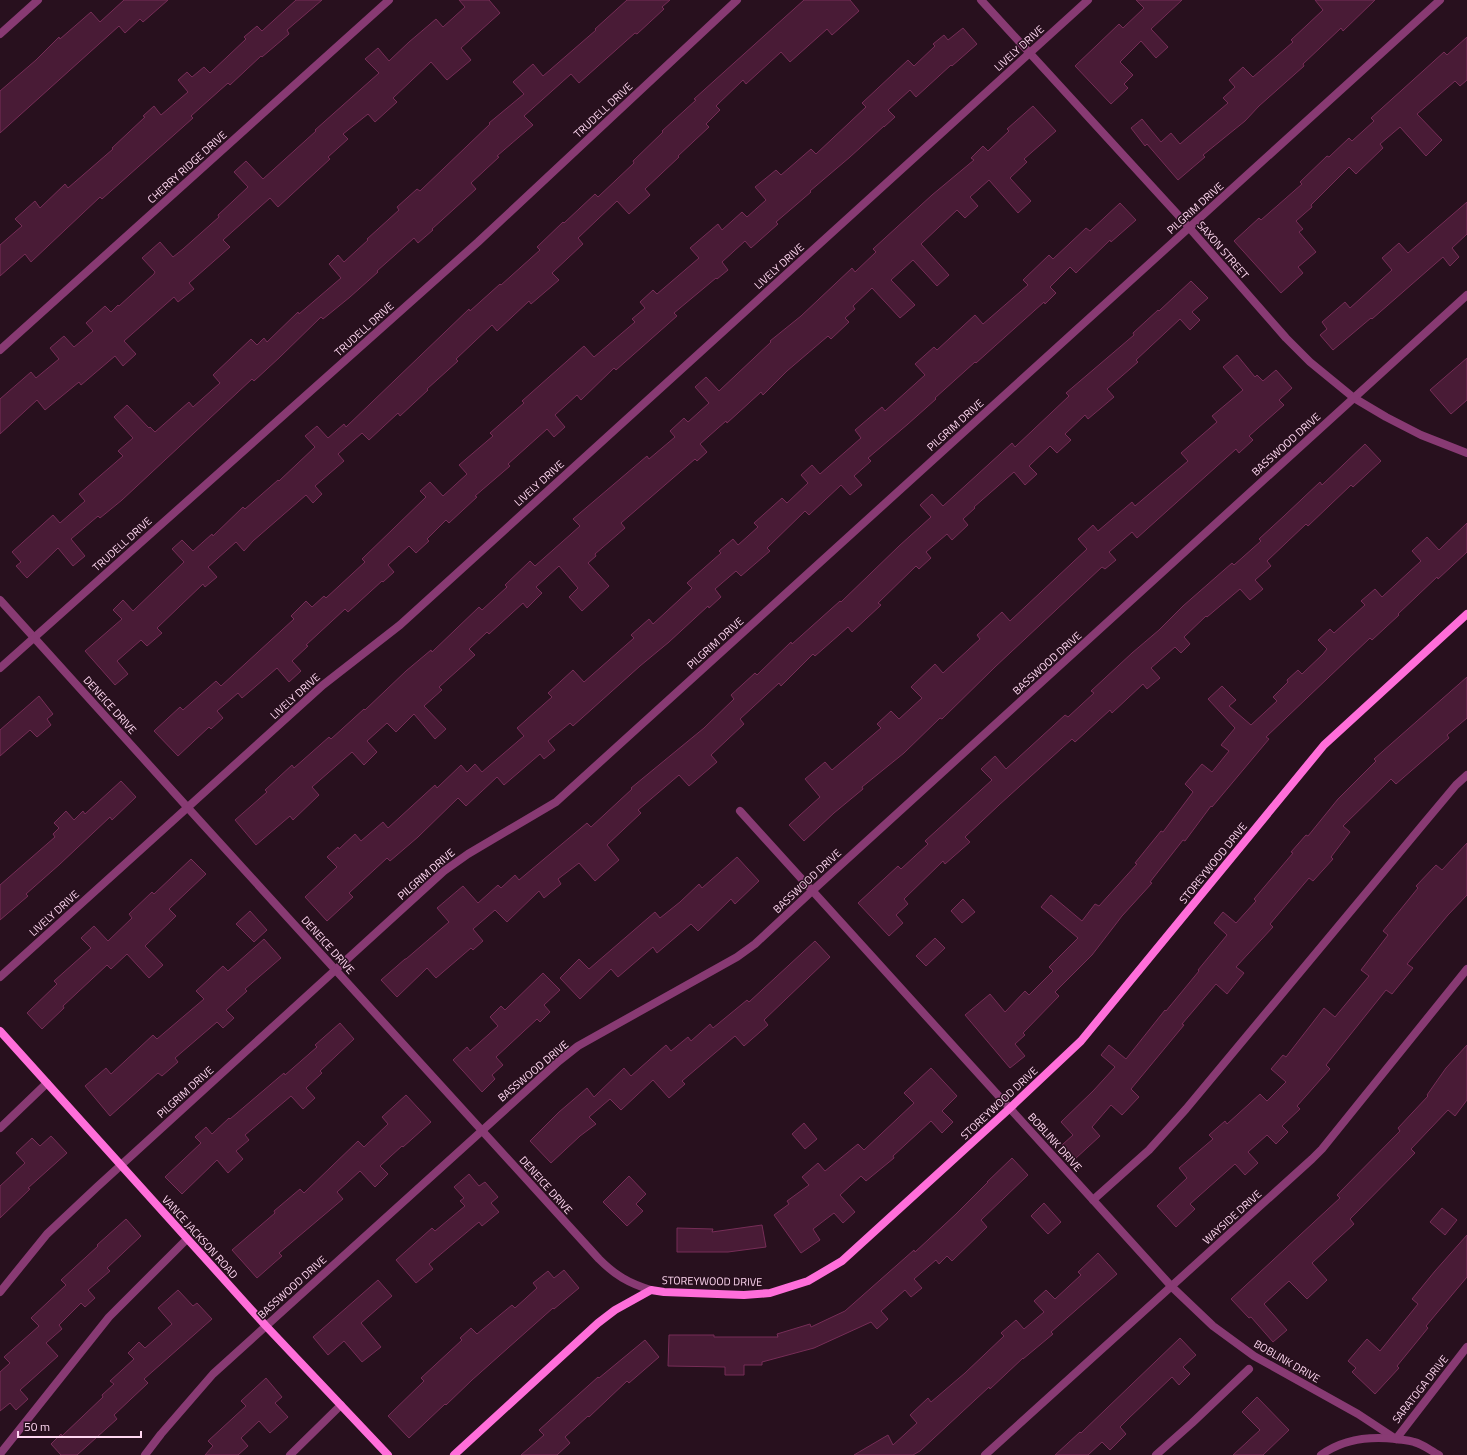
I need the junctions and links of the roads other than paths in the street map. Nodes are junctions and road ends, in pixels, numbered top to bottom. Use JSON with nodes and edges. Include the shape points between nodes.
{"nodes":[{"id":1,"x":38,"y":0,"type":"edge"},
{"id":2,"x":389,"y":0,"type":"edge"},
{"id":3,"x":737,"y":0,"type":"edge"},
{"id":4,"x":981,"y":0,"type":"edge"},
{"id":5,"x":1088,"y":0,"type":"edge"},
{"id":6,"x":1440,"y":0,"type":"edge"},
{"id":7,"x":0,"y":34,"type":"edge"},
{"id":8,"x":1030,"y":53,"type":"junction"},
{"id":9,"x":1189,"y":228,"type":"junction"},
{"id":10,"x":1467,"y":295,"type":"edge"},
{"id":11,"x":0,"y":350,"type":"edge"},
{"id":12,"x":1354,"y":398,"type":"junction"},
{"id":13,"x":1467,"y":453,"type":"edge"},
{"id":14,"x":0,"y":600,"type":"edge"},
{"id":15,"x":1467,"y":614,"type":"edge"},
{"id":16,"x":33,"y":637,"type":"junction"},
{"id":17,"x":0,"y":668,"type":"edge"},
{"id":18,"x":1467,"y":775,"type":"edge"},
{"id":19,"x":187,"y":808,"type":"junction"},
{"id":20,"x":740,"y":811,"type":"dead end"},
{"id":21,"x":812,"y":891,"type":"junction"},
{"id":22,"x":1467,"y":969,"type":"edge"},
{"id":23,"x":335,"y":970,"type":"junction"},
{"id":24,"x":0,"y":977,"type":"edge"},
{"id":25,"x":0,"y":1031,"type":"edge"},
{"id":26,"x":47,"y":1083,"type":"junction"},
{"id":27,"x":1010,"y":1108,"type":"junction"},
{"id":28,"x":0,"y":1128,"type":"edge"},
{"id":29,"x":481,"y":1130,"type":"junction"},
{"id":30,"x":121,"y":1166,"type":"junction"},
{"id":31,"x":1093,"y":1200,"type":"junction"},
{"id":32,"x":187,"y":1239,"type":"junction"},
{"id":33,"x":1172,"y":1287,"type":"junction"},
{"id":34,"x":650,"y":1290,"type":"junction"},
{"id":35,"x":0,"y":1292,"type":"edge"},
{"id":36,"x":266,"y":1326,"type":"junction"},
{"id":37,"x":1467,"y":1348,"type":"edge"},
{"id":38,"x":1249,"y":1368,"type":"dead end"},
{"id":39,"x":341,"y":1405,"type":"junction"},
{"id":40,"x":1396,"y":1439,"type":"junction"},
{"id":41,"x":0,"y":1454,"type":"edge"},
{"id":42,"x":145,"y":1455,"type":"edge"},
{"id":43,"x":290,"y":1455,"type":"edge"},
{"id":44,"x":388,"y":1455,"type":"edge"},
{"id":45,"x":454,"y":1455,"type":"edge"},
{"id":46,"x":985,"y":1455,"type":"edge"},
{"id":47,"x":1156,"y":1455,"type":"edge"},
{"id":48,"x":1321,"y":1455,"type":"edge"},
{"id":49,"x":1439,"y":1455,"type":"edge"}],
"edges":[{"from":1,"to":7,"type":"street"},
{"from":2,"to":11,"type":"street","name":"CHERRY RIDGE DRIVE"},
{"from":3,"to":16,"type":"street","name":"TRUDELL DRIVE","via":[[478,242]]},
{"from":4,"to":8,"type":"street","name":"SAXON STREET"},
{"from":5,"to":8,"type":"street","name":"LIVELY DRIVE"},
{"from":6,"to":9,"type":"street","name":"PILGRIM DRIVE"},
{"from":8,"to":9,"type":"street","name":"SAXON STREET"},
{"from":8,"to":19,"type":"street","name":"LIVELY DRIVE","via":[[400,625],[323,685]]},
{"from":9,"to":12,"type":"street","name":"SAXON STREET","via":[[1286,338],[1310,362]]},
{"from":9,"to":23,"type":"street","name":"PILGRIM DRIVE","via":[[556,802],[456,861]]},
{"from":10,"to":12,"type":"street","name":"BASSWOOD DRIVE"},
{"from":12,"to":13,"type":"street","name":"SAXON STREET","via":[[1386,418]]},
{"from":12,"to":21,"type":"street","name":"BASSWOOD DRIVE"},
{"from":14,"to":16,"type":"street","name":"DENEICE DRIVE"},
{"from":15,"to":27,"type":"street","name":"STOREYWOOD DRIVE","via":[[1324,745],[1081,1041]]},
{"from":16,"to":17,"type":"street","name":"TRUDELL DRIVE"},
{"from":16,"to":19,"type":"street","name":"DENEICE DRIVE"},
{"from":18,"to":31,"type":"street","via":[[1186,1109],[1149,1150]]},
{"from":19,"to":23,"type":"street","name":"DENEICE DRIVE"},
{"from":19,"to":24,"type":"street","name":"LIVELY DRIVE"},
{"from":20,"to":21,"type":"street","name":"BOBLINK DRIVE"},
{"from":21,"to":27,"type":"street","name":"BOBLINK DRIVE"},
{"from":21,"to":29,"type":"street","name":"BASSWOOD DRIVE","via":[[755,944],[737,957],[578,1046]]},
{"from":22,"to":33,"type":"street","name":"WAYSIDE DRIVE","via":[[1322,1148]]},
{"from":23,"to":29,"type":"street","name":"DENEICE DRIVE"},
{"from":23,"to":30,"type":"street","name":"PILGRIM DRIVE"},
{"from":25,"to":26,"type":"street","name":"VANCE JACKSON ROAD"},
{"from":26,"to":28,"type":"street"},
{"from":26,"to":30,"type":"street","name":"VANCE JACKSON ROAD"},
{"from":27,"to":31,"type":"street","name":"BOBLINK DRIVE"},
{"from":27,"to":34,"type":"street","name":"STOREYWOOD DRIVE","via":[[842,1261],[808,1281],[770,1293],[744,1295]]},
{"from":29,"to":34,"type":"street","name":"DENEICE DRIVE","via":[[598,1259],[622,1279]]},
{"from":29,"to":36,"type":"street","name":"BASSWOOD DRIVE"},
{"from":30,"to":32,"type":"street","name":"VANCE JACKSON ROAD"},
{"from":30,"to":35,"type":"street","name":"PILGRIM DRIVE","via":[[47,1234]]},
{"from":31,"to":33,"type":"street","name":"BOBLINK DRIVE"},
{"from":32,"to":36,"type":"street","name":"VANCE JACKSON ROAD"},
{"from":32,"to":41,"type":"street","via":[[109,1317]]},
{"from":33,"to":40,"type":"street","name":"BOBLINK DRIVE","via":[[1213,1326],[1254,1356],[1358,1414]]},
{"from":33,"to":46,"type":"street","name":"WAYSIDE DRIVE"},
{"from":34,"to":45,"type":"street","name":"STOREYWOOD DRIVE","via":[[598,1323]]},
{"from":36,"to":39,"type":"street","name":"VANCE JACKSON ROAD"},
{"from":36,"to":42,"type":"street","name":"BASSWOOD DRIVE","via":[[213,1374],[160,1434]]},
{"from":37,"to":40,"type":"street","name":"SARATOGA DRIVE"},
{"from":38,"to":47,"type":"street"},
{"from":39,"to":43,"type":"street"},
{"from":39,"to":44,"type":"street","name":"VANCE JACKSON ROAD"},
{"from":40,"to":48,"type":"street","name":"SARATOGA DRIVE","via":[[1370,1437],[1329,1449]]},
{"from":40,"to":49,"type":"street","via":[[1414,1442]]}]}
